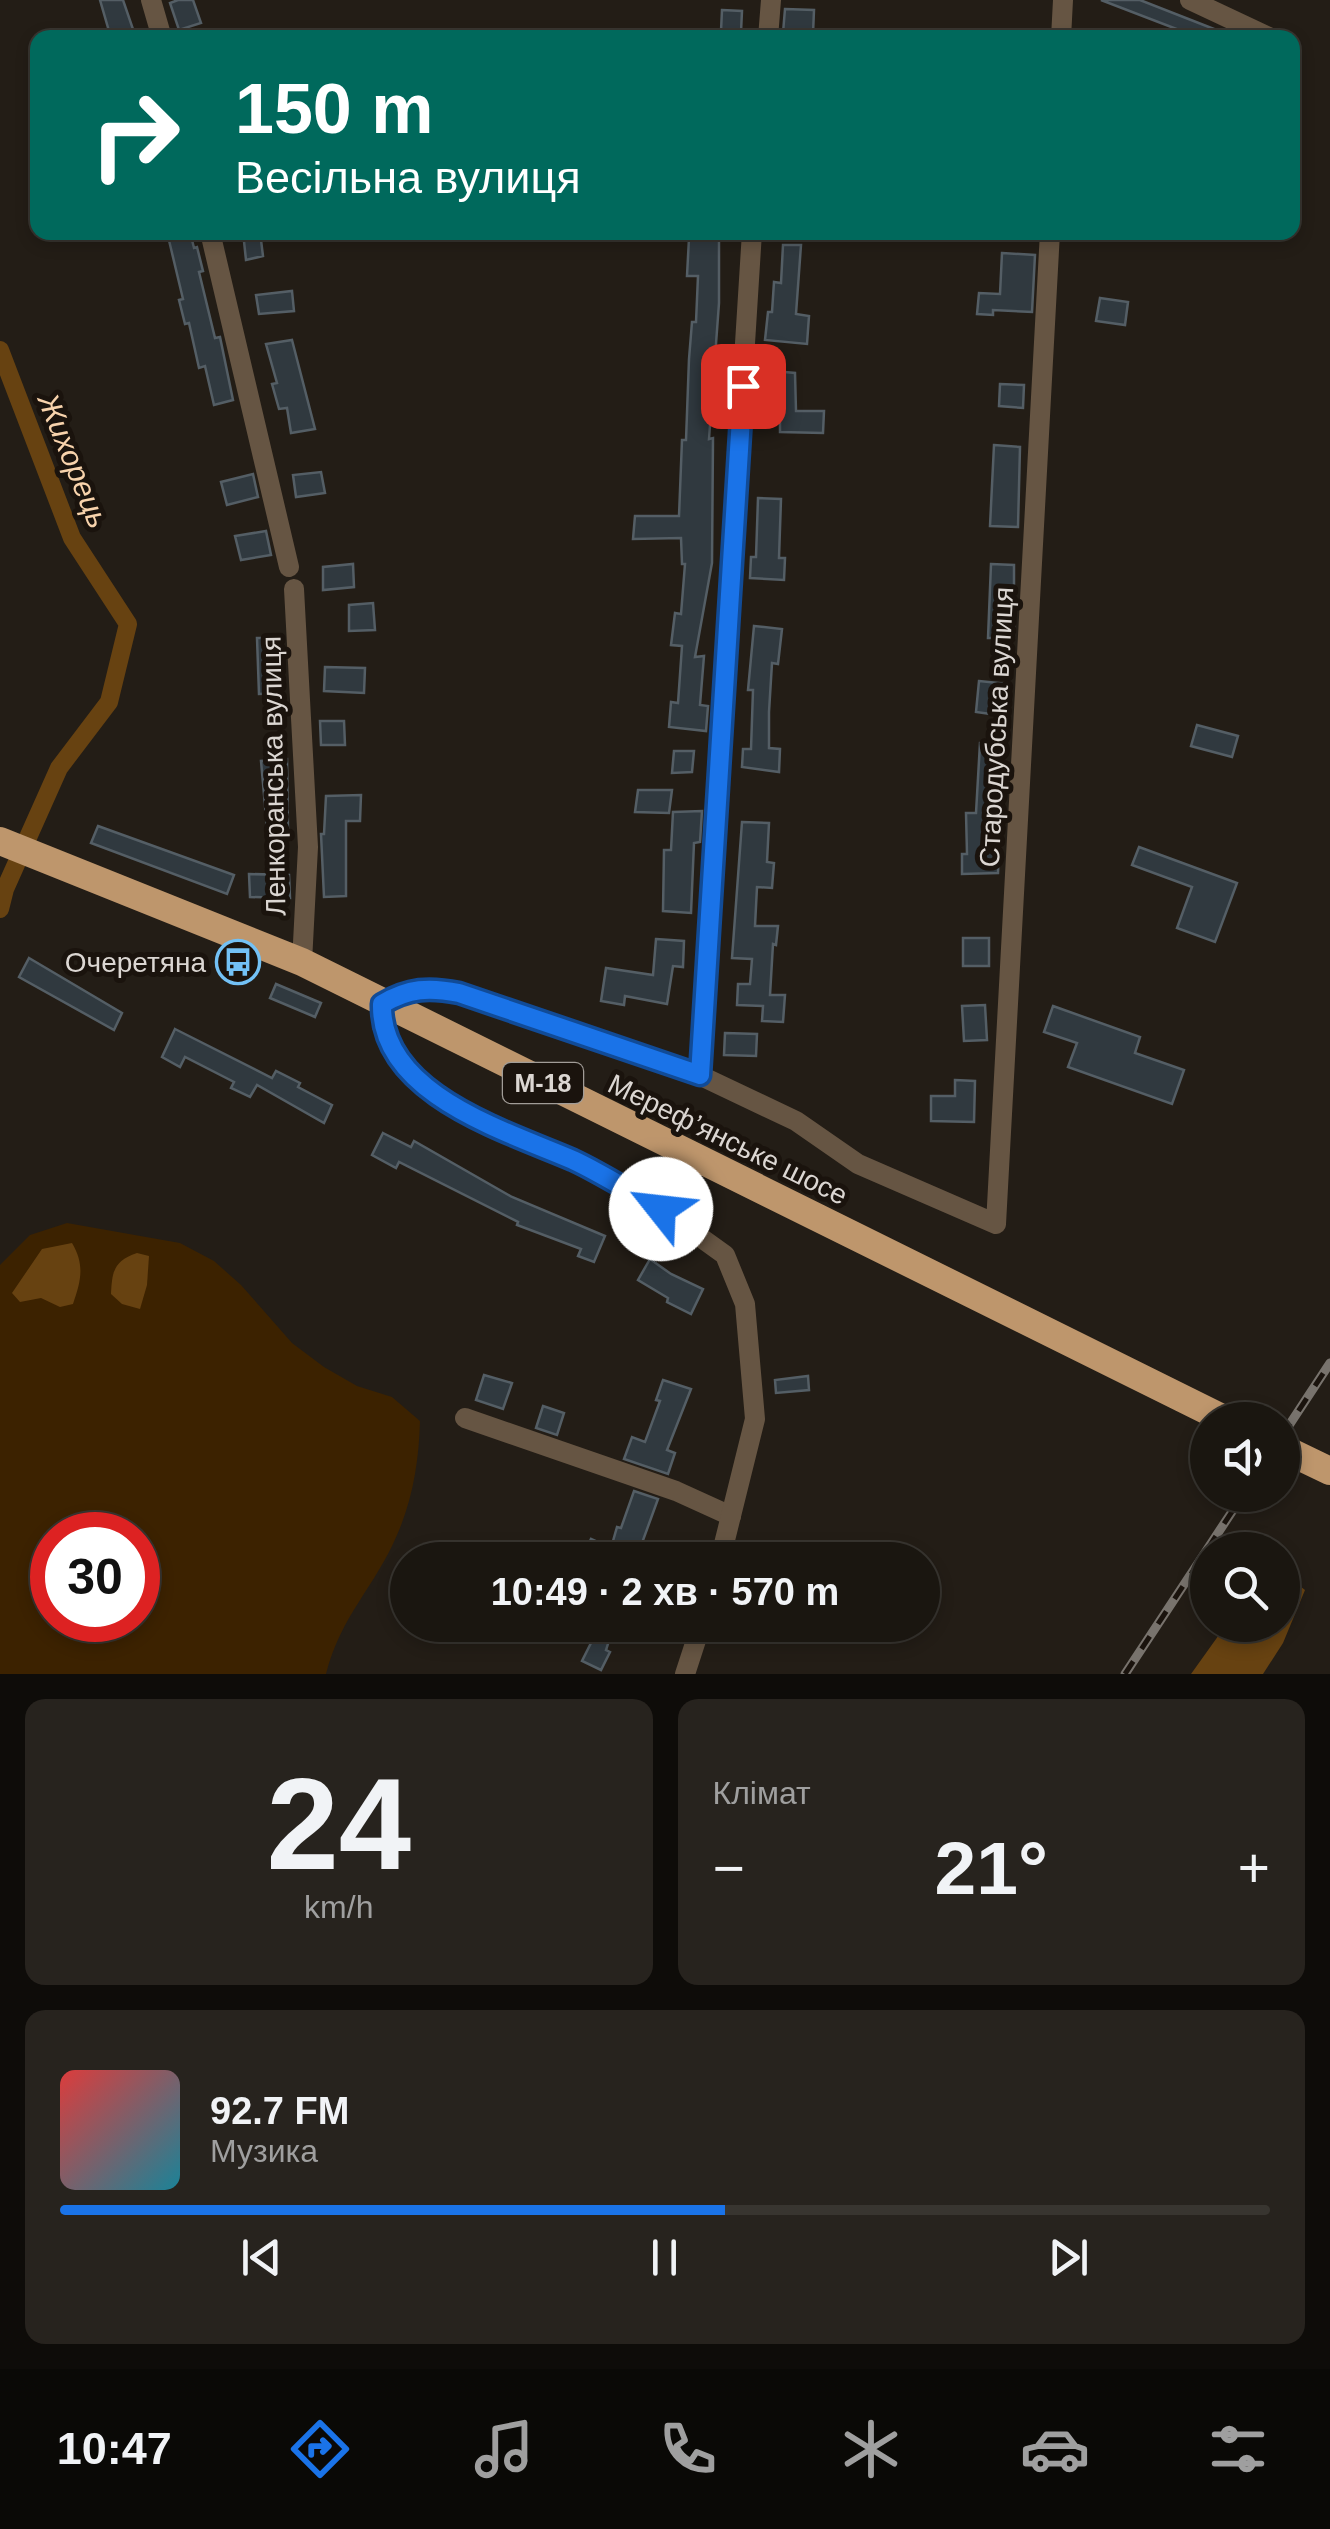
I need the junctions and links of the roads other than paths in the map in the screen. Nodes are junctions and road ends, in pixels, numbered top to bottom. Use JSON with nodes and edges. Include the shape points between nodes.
{"nodes":[{"id":1,"x":151,"y":0,"type":"edge"},
{"id":2,"x":771,"y":0,"type":"edge"},
{"id":3,"x":1063,"y":0,"type":"edge"},
{"id":4,"x":1190,"y":0,"type":"edge"},
{"id":5,"x":160,"y":30,"type":"edge"},
{"id":6,"x":769,"y":30,"type":"edge"},
{"id":7,"x":1061,"y":30,"type":"edge"},
{"id":8,"x":1254,"y":30,"type":"edge"},
{"id":9,"x":212,"y":240,"type":"edge"},
{"id":10,"x":752,"y":240,"type":"edge"},
{"id":11,"x":1050,"y":240,"type":"edge"},
{"id":12,"x":289,"y":567,"type":"dead end"},
{"id":13,"x":294,"y":589,"type":"dead end"},
{"id":14,"x":14,"y":847,"type":"edge"},
{"id":15,"x":302,"y":962,"type":"junction"},
{"id":16,"x":382,"y":1004,"type":"junction"},
{"id":17,"x":700,"y":1075,"type":"junction"},
{"id":18,"x":1190,"y":1403,"type":"edge"},
{"id":19,"x":465,"y":1418,"type":"dead end"},
{"id":20,"x":1300,"y":1456,"type":"edge"},
{"id":21,"x":1330,"y":1470,"type":"edge"},
{"id":22,"x":731,"y":1516,"type":"junction"},
{"id":23,"x":724,"y":1542,"type":"edge"},
{"id":24,"x":696,"y":1642,"type":"edge"},
{"id":25,"x":684,"y":1674,"type":"edge"}],
"edges":[{"from":1,"to":5,"type":"street"},
{"from":2,"to":6,"type":"street"},
{"from":3,"to":7,"type":"street"},
{"from":4,"to":8,"type":"street"},
{"from":9,"to":12,"type":"street"},
{"from":10,"to":17,"type":"street"},
{"from":11,"to":17,"type":"street","name":"Стародубська вулиця","via":[[996,1224],[858,1164],[796,1121]]},
{"from":13,"to":15,"type":"street","name":"Ленкоранська вулиця","via":[[308,847]]},
{"from":14,"to":15,"type":"highway","name":"Мереф’янське шосе","number":"М-18"},
{"from":15,"to":16,"type":"highway","name":"Мереф’янське шосе","number":"М-18"},
{"from":16,"to":17,"type":"street","via":[[403,992],[459,993]]},
{"from":16,"to":18,"type":"highway","name":"Мереф’янське шосе","number":"М-18"},
{"from":16,"to":22,"type":"street","via":[[382,1026],[428,1089],[484,1124],[644,1199],[724,1255],[746,1304],[755,1419]]},
{"from":19,"to":22,"type":"street"},
{"from":20,"to":21,"type":"highway","bridge":true},
{"from":22,"to":23,"type":"street"},
{"from":24,"to":25,"type":"street"}]}
